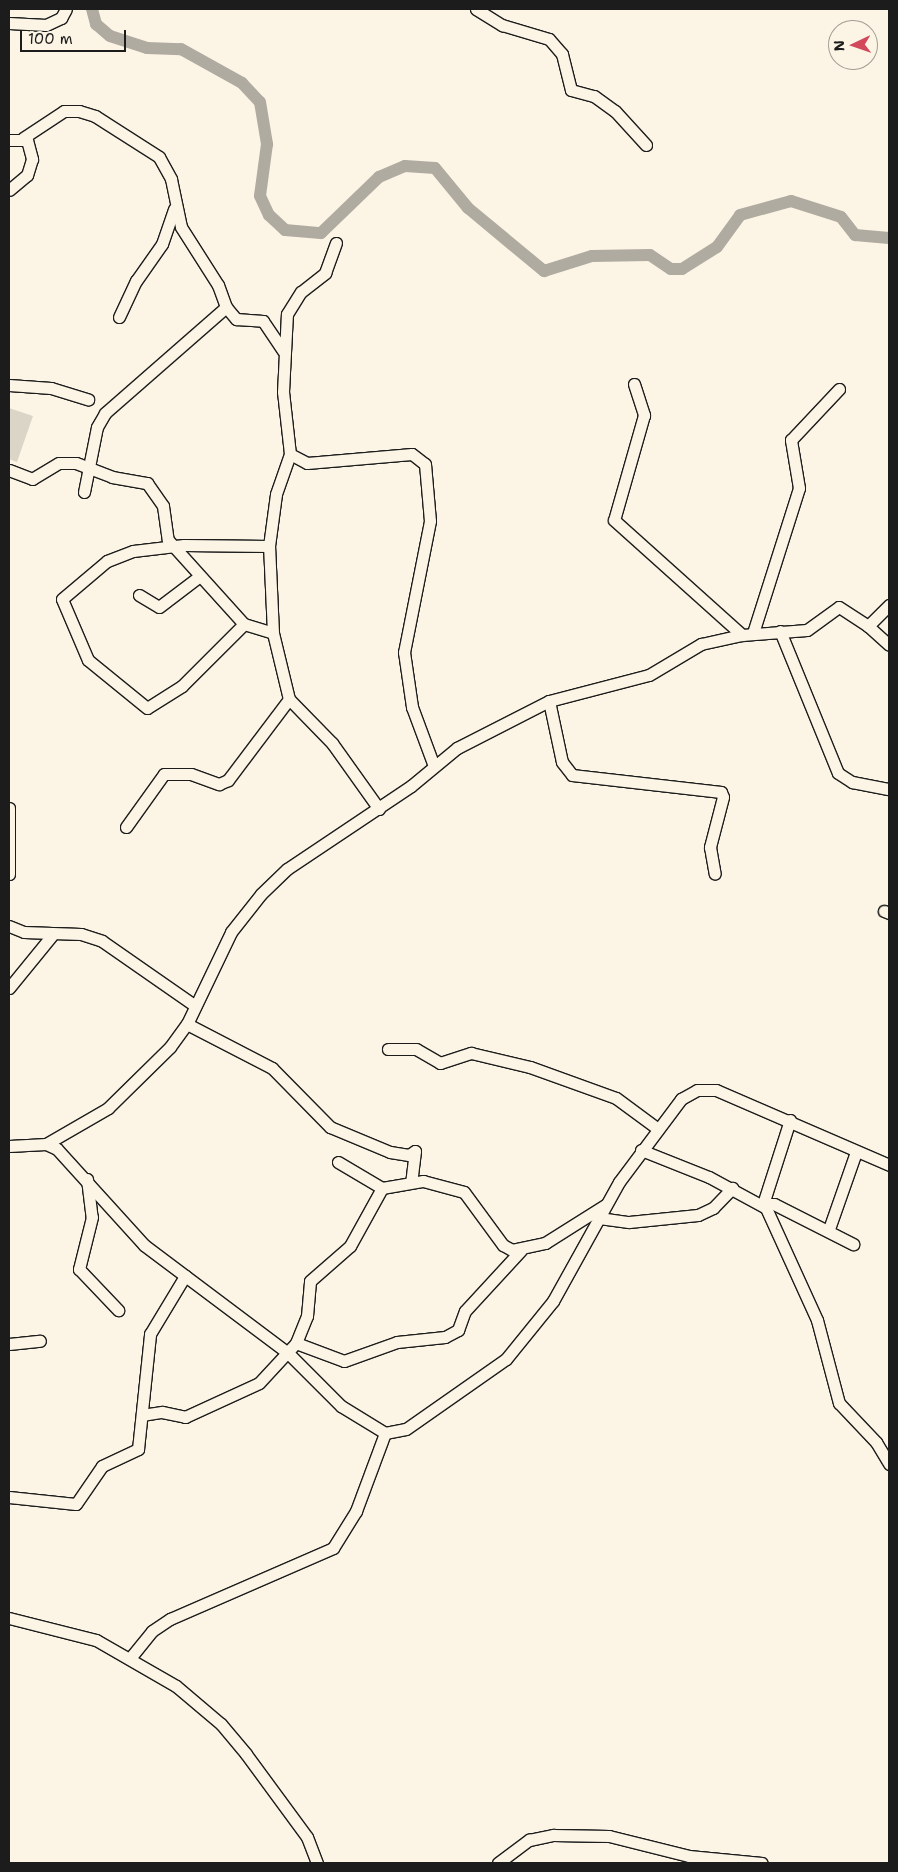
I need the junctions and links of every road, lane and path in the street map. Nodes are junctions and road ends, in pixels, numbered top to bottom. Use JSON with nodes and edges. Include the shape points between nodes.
{"nodes":[{"id":1,"x":66,"y":9,"type":"edge"},
{"id":2,"x":476,"y":9,"type":"edge"},
{"id":3,"x":9,"y":23,"type":"edge"},
{"id":4,"x":23,"y":138,"type":"junction"},
{"id":5,"x":9,"y":140,"type":"edge"},
{"id":6,"x":646,"y":144,"type":"dead end"},
{"id":7,"x":9,"y":190,"type":"edge"},
{"id":8,"x":175,"y":205,"type":"junction"},
{"id":9,"x":336,"y":244,"type":"dead end"},
{"id":10,"x":226,"y":307,"type":"junction"},
{"id":11,"x":119,"y":317,"type":"dead end"},
{"id":12,"x":283,"y":351,"type":"junction"},
{"id":13,"x":634,"y":384,"type":"dead end"},
{"id":14,"x":9,"y":385,"type":"edge"},
{"id":15,"x":839,"y":390,"type":"dead end"},
{"id":16,"x":88,"y":399,"type":"dead end"},
{"id":17,"x":290,"y":454,"type":"junction"},
{"id":18,"x":91,"y":469,"type":"junction"},
{"id":19,"x":9,"y":470,"type":"edge"},
{"id":20,"x":84,"y":492,"type":"dead end"},
{"id":21,"x":172,"y":546,"type":"junction"},
{"id":22,"x":269,"y":546,"type":"junction"},
{"id":23,"x":200,"y":576,"type":"junction"},
{"id":24,"x":139,"y":595,"type":"dead end"},
{"id":25,"x":889,"y":606,"type":"edge"},
{"id":26,"x":244,"y":624,"type":"junction"},
{"id":27,"x":868,"y":626,"type":"junction"},
{"id":28,"x":780,"y":631,"type":"junction"},
{"id":29,"x":273,"y":633,"type":"junction"},
{"id":30,"x":747,"y":634,"type":"junction"},
{"id":31,"x":889,"y":645,"type":"edge"},
{"id":32,"x":289,"y":699,"type":"junction"},
{"id":33,"x":549,"y":701,"type":"junction"},
{"id":34,"x":434,"y":766,"type":"junction"},
{"id":35,"x":889,"y":789,"type":"edge"},
{"id":36,"x":9,"y":808,"type":"edge"},
{"id":37,"x":379,"y":809,"type":"junction"},
{"id":38,"x":126,"y":827,"type":"dead end"},
{"id":39,"x":9,"y":874,"type":"edge"},
{"id":40,"x":715,"y":874,"type":"dead end"},
{"id":41,"x":9,"y":926,"type":"edge"},
{"id":42,"x":53,"y":934,"type":"junction"},
{"id":43,"x":9,"y":988,"type":"edge"},
{"id":44,"x":194,"y":1005,"type":"junction"},
{"id":45,"x":186,"y":1024,"type":"junction"},
{"id":46,"x":388,"y":1049,"type":"dead end"},
{"id":47,"x":790,"y":1120,"type":"junction"},
{"id":48,"x":658,"y":1129,"type":"junction"},
{"id":49,"x":46,"y":1144,"type":"junction"},
{"id":50,"x":9,"y":1146,"type":"edge"},
{"id":51,"x":641,"y":1150,"type":"junction"},
{"id":52,"x":856,"y":1152,"type":"junction"},
{"id":53,"x":338,"y":1162,"type":"dead end"},
{"id":54,"x":889,"y":1165,"type":"edge"},
{"id":55,"x":86,"y":1180,"type":"junction"},
{"id":56,"x":411,"y":1182,"type":"junction"},
{"id":57,"x":382,"y":1188,"type":"junction"},
{"id":58,"x":732,"y":1188,"type":"junction"},
{"id":59,"x":606,"y":1204,"type":"junction"},
{"id":60,"x":763,"y":1204,"type":"junction"},
{"id":61,"x":599,"y":1218,"type":"junction"},
{"id":62,"x":829,"y":1229,"type":"junction"},
{"id":63,"x":853,"y":1244,"type":"dead end"},
{"id":64,"x":521,"y":1250,"type":"junction"},
{"id":65,"x":185,"y":1276,"type":"junction"},
{"id":66,"x":118,"y":1310,"type":"dead end"},
{"id":67,"x":40,"y":1341,"type":"dead end"},
{"id":68,"x":296,"y":1343,"type":"junction"},
{"id":69,"x":9,"y":1344,"type":"edge"},
{"id":70,"x":289,"y":1354,"type":"junction"},
{"id":71,"x":142,"y":1415,"type":"junction"},
{"id":72,"x":385,"y":1433,"type":"junction"},
{"id":73,"x":889,"y":1464,"type":"edge"},
{"id":74,"x":9,"y":1497,"type":"edge"},
{"id":75,"x":9,"y":1618,"type":"edge"},
{"id":76,"x":130,"y":1657,"type":"junction"},
{"id":77,"x":316,"y":1863,"type":"edge"},
{"id":78,"x":498,"y":1863,"type":"edge"},
{"id":79,"x":762,"y":1863,"type":"edge"}],
"edges":[{"from":1,"to":3,"type":"street","via":[[61,18],[46,25]]},
{"from":2,"to":6,"type":"street","via":[[502,25],[549,39],[562,54],[572,90],[594,96],[615,111]]},
{"from":4,"to":5,"type":"street"},
{"from":4,"to":7,"type":"street","via":[[30,144],[32,159],[27,176]]},
{"from":4,"to":8,"type":"street","via":[[64,111],[95,116],[159,156],[171,180]]},
{"from":8,"to":10,"type":"street","via":[[181,227],[218,285]]},
{"from":8,"to":11,"type":"street","via":[[162,244],[136,281]]},
{"from":9,"to":12,"type":"street","via":[[325,273],[291,304]]},
{"from":10,"to":12,"type":"street","via":[[236,319],[263,321]]},
{"from":10,"to":18,"type":"street","via":[[111,405],[97,427]]},
{"from":12,"to":17,"type":"street"},
{"from":13,"to":30,"type":"street","via":[[644,414],[614,520]]},
{"from":14,"to":16,"type":"street","via":[[51,388]]},
{"from":15,"to":30,"type":"street","via":[[791,440],[799,488]]},
{"from":17,"to":22,"type":"street","via":[[276,494]]},
{"from":17,"to":34,"type":"street","via":[[307,463],[412,454],[425,464],[430,521],[404,652],[412,707]]},
{"from":18,"to":19,"type":"street","via":[[59,463],[32,479]]},
{"from":18,"to":20,"type":"street"},
{"from":18,"to":21,"type":"street","via":[[147,483],[163,506],[164,532]]},
{"from":21,"to":22,"type":"street"},
{"from":21,"to":23,"type":"street"},
{"from":21,"to":26,"type":"street","via":[[114,557],[62,599],[88,660],[143,707],[152,708],[182,686]]},
{"from":22,"to":29,"type":"street"},
{"from":23,"to":24,"type":"street","via":[[159,607]]},
{"from":23,"to":26,"type":"street"},
{"from":25,"to":27,"type":"street"},
{"from":26,"to":29,"type":"street"},
{"from":27,"to":28,"type":"street","via":[[839,607],[812,628]]},
{"from":27,"to":31,"type":"street"},
{"from":28,"to":30,"type":"street"},
{"from":28,"to":35,"type":"street","via":[[838,773],[852,782]]},
{"from":29,"to":32,"type":"street"},
{"from":30,"to":33,"type":"street","via":[[701,644],[644,678]]},
{"from":32,"to":37,"type":"street","via":[[337,749]]},
{"from":32,"to":38,"type":"street","via":[[228,780],[219,784],[191,774],[164,774]]},
{"from":33,"to":34,"type":"street","via":[[456,748]]},
{"from":33,"to":40,"type":"street","via":[[562,762],[572,775],[721,792],[710,847]]},
{"from":34,"to":37,"type":"street"},
{"from":36,"to":39,"type":"street"},
{"from":37,"to":44,"type":"street","via":[[311,851],[261,894],[231,932]]},
{"from":41,"to":42,"type":"street"},
{"from":42,"to":43,"type":"street"},
{"from":42,"to":44,"type":"street","via":[[81,934],[102,941]]},
{"from":44,"to":45,"type":"street"},
{"from":45,"to":49,"type":"street","via":[[170,1047],[108,1108]]},
{"from":45,"to":56,"type":"street","via":[[272,1068],[330,1127],[390,1152],[408,1155],[415,1151]]},
{"from":46,"to":48,"type":"street","via":[[416,1049],[440,1063],[471,1053],[530,1067],[616,1098]]},
{"from":47,"to":48,"type":"street","via":[[716,1090],[697,1090],[681,1098]]},
{"from":47,"to":52,"type":"street"},
{"from":47,"to":60,"type":"street"},
{"from":48,"to":51,"type":"street"},
{"from":49,"to":50,"type":"street"},
{"from":49,"to":55,"type":"street"},
{"from":51,"to":58,"type":"street"},
{"from":51,"to":59,"type":"street"},
{"from":52,"to":54,"type":"street"},
{"from":52,"to":62,"type":"street"},
{"from":53,"to":57,"type":"street"},
{"from":55,"to":65,"type":"street","via":[[144,1245]]},
{"from":55,"to":66,"type":"street","via":[[92,1217],[79,1269]]},
{"from":56,"to":57,"type":"street"},
{"from":56,"to":64,"type":"street","via":[[434,1182],[464,1192],[503,1245]]},
{"from":57,"to":68,"type":"street","via":[[350,1246],[310,1281],[308,1316]]},
{"from":58,"to":60,"type":"street"},
{"from":58,"to":61,"type":"street","via":[[719,1204],[698,1215],[628,1222]]},
{"from":59,"to":61,"type":"street"},
{"from":59,"to":64,"type":"street","via":[[560,1236]]},
{"from":60,"to":62,"type":"street","via":[[774,1204]]},
{"from":60,"to":73,"type":"street","via":[[775,1221],[817,1320],[839,1403],[876,1442]]},
{"from":61,"to":72,"type":"street","via":[[553,1302],[506,1359],[406,1429]]},
{"from":62,"to":63,"type":"street"},
{"from":64,"to":68,"type":"street","via":[[465,1311],[458,1330],[445,1337],[397,1342],[344,1361]]},
{"from":65,"to":70,"type":"street"},
{"from":65,"to":71,"type":"street","via":[[150,1334]]},
{"from":67,"to":69,"type":"street"},
{"from":68,"to":70,"type":"street"},
{"from":70,"to":71,"type":"street","via":[[253,1388],[204,1410],[181,1418],[162,1412]]},
{"from":70,"to":72,"type":"street","via":[[341,1406]]},
{"from":71,"to":74,"type":"street","via":[[138,1449],[102,1466],[80,1502]]},
{"from":72,"to":76,"type":"street","via":[[356,1511],[333,1548],[170,1619],[152,1631]]},
{"from":75,"to":76,"type":"street","via":[[96,1640]]},
{"from":76,"to":77,"type":"street","via":[[221,1724],[307,1837]]},
{"from":78,"to":79,"type":"street","via":[[529,1840],[553,1835],[609,1836],[689,1856]]}]}
